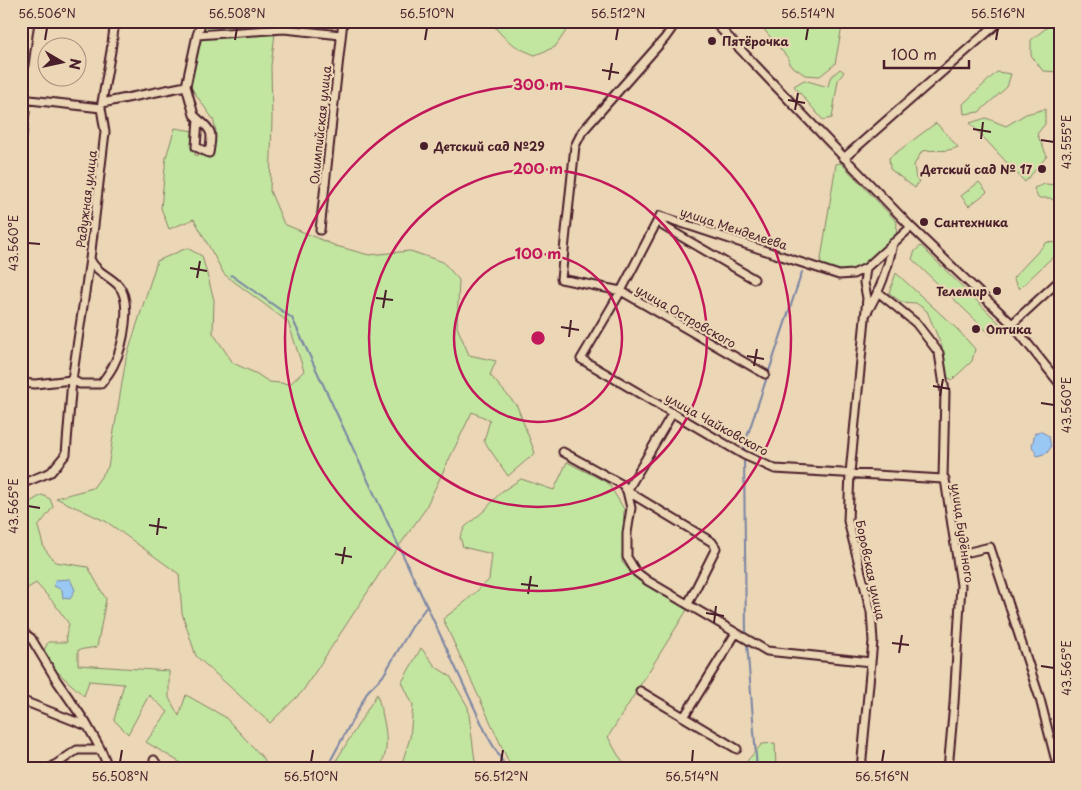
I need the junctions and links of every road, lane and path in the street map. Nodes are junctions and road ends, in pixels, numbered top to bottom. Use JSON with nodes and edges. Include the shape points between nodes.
{"nodes":[{"id":1,"x":30,"y":21,"type":"edge"},
{"id":2,"x":114,"y":21,"type":"edge"},
{"id":3,"x":202,"y":21,"type":"edge"},
{"id":4,"x":343,"y":21,"type":"edge"},
{"id":5,"x":677,"y":21,"type":"edge"},
{"id":6,"x":714,"y":21,"type":"edge"},
{"id":7,"x":1000,"y":21,"type":"edge"},
{"id":8,"x":197,"y":35,"type":"junction"},
{"id":9,"x":342,"y":35,"type":"junction"},
{"id":10,"x":186,"y":86,"type":"junction"},
{"id":11,"x":21,"y":87,"type":"edge"},
{"id":12,"x":22,"y":98,"type":"edge"},
{"id":13,"x":102,"y":105,"type":"junction"},
{"id":14,"x":198,"y":119,"type":"dead end"},
{"id":15,"x":21,"y":143,"type":"edge"},
{"id":16,"x":844,"y":158,"type":"junction"},
{"id":17,"x":660,"y":216,"type":"junction"},
{"id":18,"x":911,"y":227,"type":"junction"},
{"id":19,"x":320,"y":230,"type":"dead end"},
{"id":20,"x":893,"y":243,"type":"junction"},
{"id":21,"x":90,"y":258,"type":"junction"},
{"id":22,"x":866,"y":268,"type":"junction"},
{"id":23,"x":853,"y":274,"type":"junction"},
{"id":24,"x":754,"y":279,"type":"dead end"},
{"id":25,"x":1060,"y":280,"type":"edge"},
{"id":26,"x":864,"y":284,"type":"junction"},
{"id":27,"x":620,"y":291,"type":"junction"},
{"id":28,"x":878,"y":292,"type":"junction"},
{"id":29,"x":865,"y":316,"type":"junction"},
{"id":30,"x":1012,"y":324,"type":"junction"},
{"id":31,"x":765,"y":374,"type":"dead end"},
{"id":32,"x":72,"y":380,"type":"junction"},
{"id":33,"x":21,"y":383,"type":"edge"},
{"id":34,"x":1060,"y":384,"type":"edge"},
{"id":35,"x":672,"y":414,"type":"junction"},
{"id":36,"x":562,"y":452,"type":"dead end"},
{"id":37,"x":850,"y":474,"type":"junction"},
{"id":38,"x":943,"y":479,"type":"junction"},
{"id":39,"x":21,"y":484,"type":"edge"},
{"id":40,"x":626,"y":492,"type":"junction"},
{"id":41,"x":955,"y":546,"type":"junction"},
{"id":42,"x":688,"y":604,"type":"junction"},
{"id":43,"x":21,"y":631,"type":"edge"},
{"id":44,"x":736,"y":633,"type":"junction"},
{"id":45,"x":871,"y":662,"type":"junction"},
{"id":46,"x":640,"y":691,"type":"dead end"},
{"id":47,"x":21,"y":700,"type":"edge"},
{"id":48,"x":684,"y":716,"type":"junction"},
{"id":49,"x":87,"y":726,"type":"junction"},
{"id":50,"x":737,"y":748,"type":"dead end"},
{"id":51,"x":101,"y":750,"type":"junction"},
{"id":52,"x":154,"y":760,"type":"dead end"},
{"id":53,"x":49,"y":769,"type":"edge"},
{"id":54,"x":109,"y":769,"type":"edge"},
{"id":55,"x":160,"y":769,"type":"edge"},
{"id":56,"x":861,"y":769,"type":"edge"},
{"id":57,"x":948,"y":769,"type":"edge"},
{"id":58,"x":1058,"y":769,"type":"edge"}],
"edges":[{"from":1,"to":11,"type":"street"},
{"from":2,"to":13,"type":"street","name":"Радужная улица"},
{"from":3,"to":8,"type":"street"},
{"from":4,"to":9,"type":"street","name":"Олимпийская улица"},
{"from":5,"to":27,"type":"street","name":"улица Островского","via":[[582,132],[575,146],[560,279]]},
{"from":6,"to":16,"type":"street"},
{"from":7,"to":16,"type":"street"},
{"from":8,"to":9,"type":"street","via":[[284,29]]},
{"from":8,"to":10,"type":"street"},
{"from":9,"to":19,"type":"street","name":"Олимпийская улица"},
{"from":10,"to":13,"type":"street"},
{"from":10,"to":14,"type":"street"},
{"from":12,"to":13,"type":"street"},
{"from":12,"to":15,"type":"street","via":[[25,112]]},
{"from":13,"to":21,"type":"street","name":"Радужная улица","via":[[105,132]]},
{"from":16,"to":18,"type":"street"},
{"from":17,"to":23,"type":"street","name":"улица Менделеева","via":[[839,275]]},
{"from":17,"to":24,"type":"street","name":"улица Менделеева","via":[[663,226]]},
{"from":17,"to":27,"type":"street"},
{"from":18,"to":20,"type":"street"},
{"from":18,"to":30,"type":"street"},
{"from":20,"to":22,"type":"street"},
{"from":20,"to":28,"type":"street","name":"Боровская улица"},
{"from":21,"to":32,"type":"street","name":"Радужная улица"},
{"from":21,"to":32,"type":"street","via":[[94,268],[119,286],[125,300],[123,342],[114,366],[101,384],[80,384]]},
{"from":22,"to":23,"type":"street"},
{"from":22,"to":26,"type":"street","name":"Боровская улица"},
{"from":23,"to":26,"type":"street"},
{"from":25,"to":30,"type":"street"},
{"from":26,"to":29,"type":"street","name":"Боровская улица","via":[[867,298]]},
{"from":27,"to":31,"type":"street","name":"улица Островского"},
{"from":27,"to":35,"type":"street","name":"улица Чайковского","via":[[581,359]]},
{"from":28,"to":29,"type":"street","name":"Боровская улица"},
{"from":28,"to":38,"type":"street","name":"улица Будённого","via":[[916,323],[939,354],[945,392]]},
{"from":29,"to":37,"type":"street","name":"Боровская улица"},
{"from":30,"to":34,"type":"street"},
{"from":32,"to":33,"type":"street"},
{"from":32,"to":39,"type":"street","name":"Радужная улица","via":[[66,454],[51,472]]},
{"from":35,"to":37,"type":"street","name":"улица Чайковского","via":[[775,469]]},
{"from":35,"to":40,"type":"street"},
{"from":36,"to":40,"type":"street","via":[[623,485]]},
{"from":37,"to":38,"type":"street","name":"улица Чайковского"},
{"from":37,"to":45,"type":"street","name":"Боровская улица","via":[[848,521],[871,612]]},
{"from":38,"to":41,"type":"street","name":"улица Будённого"},
{"from":40,"to":42,"type":"street","via":[[631,508],[627,557],[636,572]]},
{"from":40,"to":42,"type":"street","via":[[712,542],[716,548]]},
{"from":41,"to":57,"type":"street","name":"улица Будённого","via":[[961,585]]},
{"from":41,"to":58,"type":"street","via":[[965,553],[990,547],[1040,699]]},
{"from":42,"to":44,"type":"street"},
{"from":43,"to":49,"type":"street","via":[[31,638]]},
{"from":44,"to":45,"type":"street","via":[[767,652]]},
{"from":44,"to":48,"type":"street"},
{"from":45,"to":56,"type":"street","name":"Боровская улица"},
{"from":46,"to":48,"type":"street"},
{"from":47,"to":49,"type":"street"},
{"from":48,"to":50,"type":"street"},
{"from":49,"to":51,"type":"street"},
{"from":51,"to":53,"type":"street","via":[[77,750]]},
{"from":51,"to":54,"type":"street"},
{"from":52,"to":55,"type":"street"}]}
